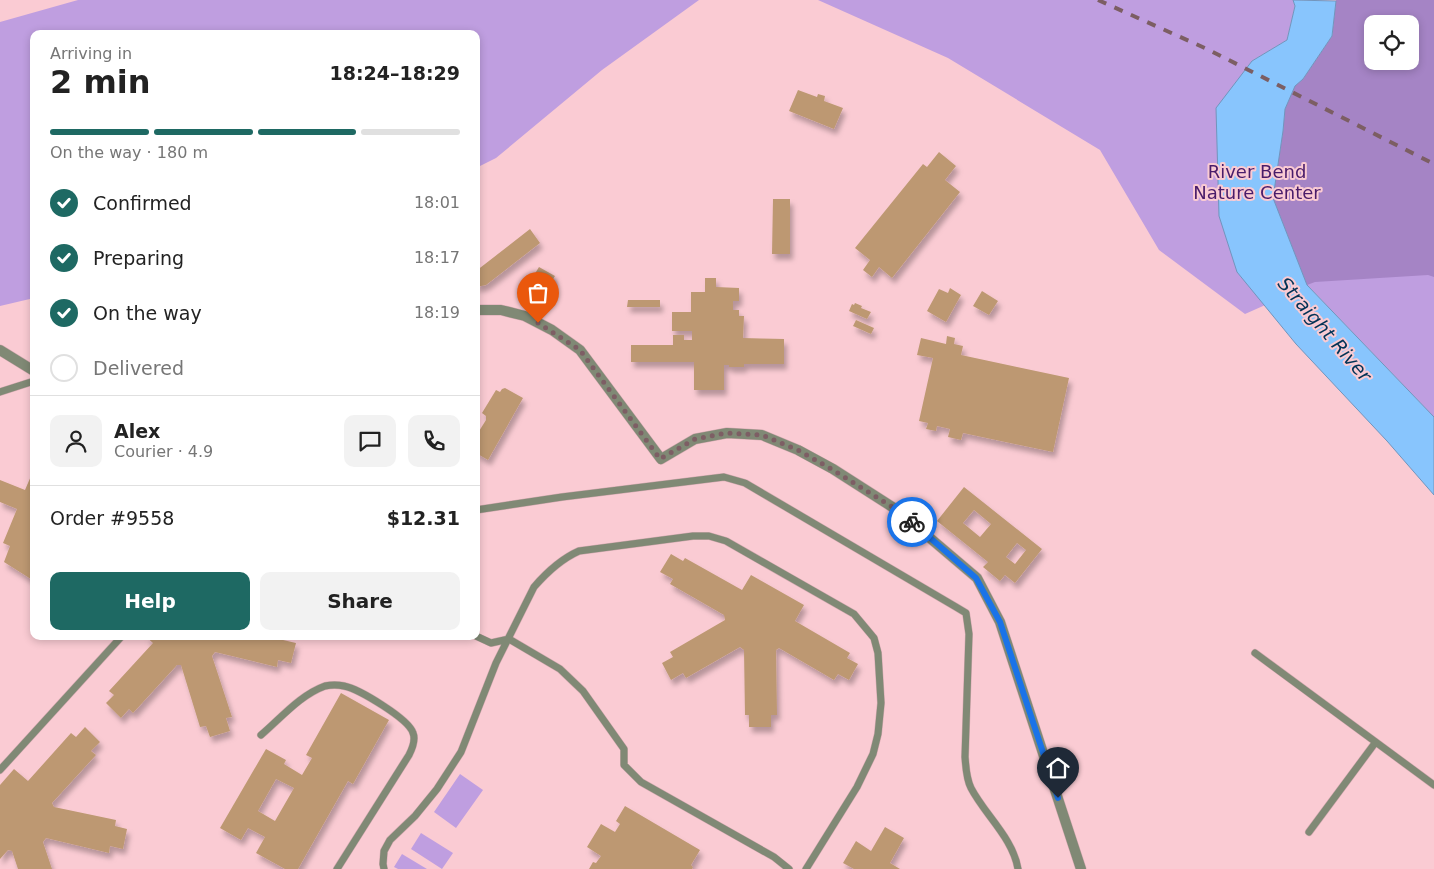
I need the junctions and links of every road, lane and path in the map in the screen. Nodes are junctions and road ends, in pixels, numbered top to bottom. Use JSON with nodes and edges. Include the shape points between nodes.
{"nodes":[{"id":1,"x":480,"y":310,"type":"edge"},
{"id":2,"x":0,"y":350,"type":"edge"},
{"id":3,"x":30,"y":369,"type":"edge"},
{"id":4,"x":30,"y":383,"type":"edge"},
{"id":5,"x":0,"y":392,"type":"edge"},
{"id":6,"x":480,"y":509,"type":"edge"},
{"id":7,"x":480,"y":638,"type":"edge"},
{"id":8,"x":508,"y":639,"type":"junction"},
{"id":9,"x":118,"y":640,"type":"edge"},
{"id":10,"x":1254,"y":654,"type":"dead end"},
{"id":11,"x":261,"y":735,"type":"dead end"},
{"id":12,"x":1375,"y":742,"type":"junction"},
{"id":13,"x":0,"y":770,"type":"edge"},
{"id":14,"x":1434,"y":785,"type":"edge"},
{"id":15,"x":1309,"y":832,"type":"dead end"},
{"id":16,"x":338,"y":869,"type":"edge"},
{"id":17,"x":384,"y":869,"type":"edge"},
{"id":18,"x":789,"y":869,"type":"edge"},
{"id":19,"x":806,"y":869,"type":"edge"},
{"id":20,"x":1018,"y":869,"type":"edge"},
{"id":21,"x":1081,"y":869,"type":"edge"}],
"edges":[{"from":1,"to":21,"type":"street","via":[[501,310],[525,316],[580,350],[660,459],[695,439],[727,433],[762,435],[798,450],[897,510],[976,578],[1000,622]]},
{"from":2,"to":3,"type":"street"},
{"from":4,"to":5,"type":"lane"},
{"from":6,"to":20,"type":"lane","via":[[715,478],[736,479],[966,613],[969,634],[966,775],[1011,848]]},
{"from":7,"to":8,"type":"lane","via":[[491,643]]},
{"from":8,"to":17,"type":"lane","via":[[460,752],[437,789],[390,840],[384,851]]},
{"from":8,"to":18,"type":"lane","via":[[560,669],[582,691],[624,749],[624,765],[642,782],[774,857]]},
{"from":8,"to":19,"type":"lane","via":[[534,587],[569,555],[693,536],[726,541],[854,614],[874,638],[878,653],[881,703],[878,734],[865,772]]},
{"from":9,"to":13,"type":"lane"},
{"from":10,"to":12,"type":"lane"},
{"from":11,"to":16,"type":"lane","via":[[304,696],[327,686],[346,686],[377,702],[406,722],[414,734],[408,755]]},
{"from":12,"to":14,"type":"lane"},
{"from":12,"to":15,"type":"lane"}]}
